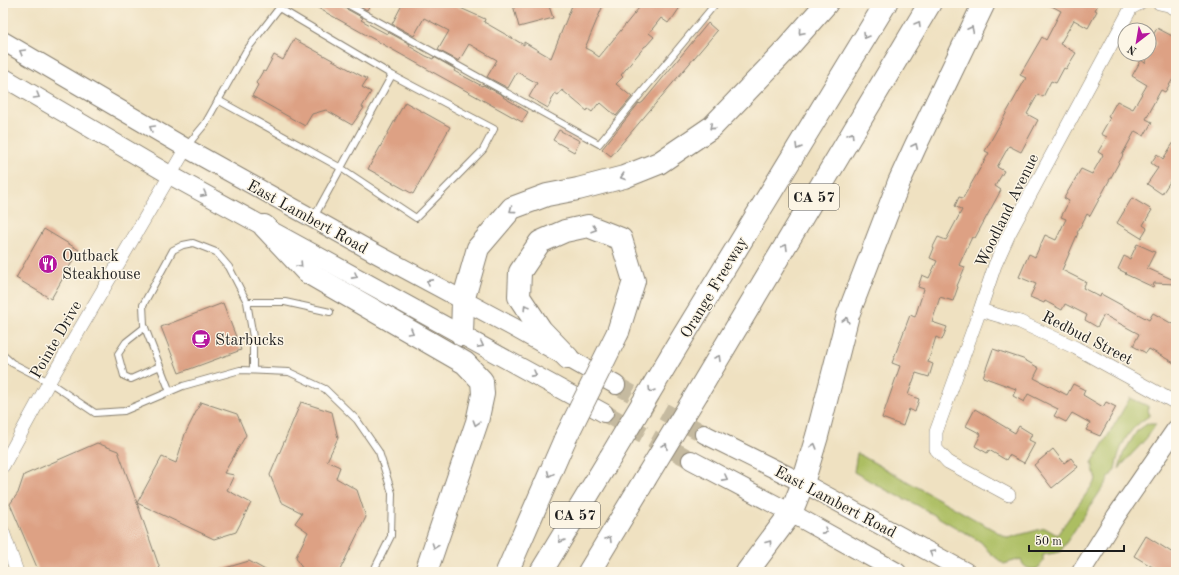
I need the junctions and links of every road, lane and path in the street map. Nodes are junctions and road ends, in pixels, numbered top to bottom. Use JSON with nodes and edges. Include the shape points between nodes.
{"nodes":[{"id":1,"x":345,"y":3,"type":"edge"},
{"id":2,"x":716,"y":3,"type":"edge"},
{"id":3,"x":827,"y":3,"type":"edge"},
{"id":4,"x":886,"y":3,"type":"edge"},
{"id":5,"x":930,"y":3,"type":"edge"},
{"id":6,"x":984,"y":3,"type":"edge"},
{"id":7,"x":1140,"y":3,"type":"edge"},
{"id":8,"x":1159,"y":3,"type":"edge"},
{"id":9,"x":1176,"y":9,"type":"edge"},
{"id":10,"x":3,"y":41,"type":"edge"},
{"id":11,"x":392,"y":75,"type":"junction"},
{"id":12,"x":3,"y":77,"type":"edge"},
{"id":13,"x":218,"y":100,"type":"junction"},
{"id":14,"x":186,"y":148,"type":"junction"},
{"id":15,"x":341,"y":168,"type":"junction"},
{"id":16,"x":170,"y":175,"type":"junction"},
{"id":17,"x":313,"y":219,"type":"junction"},
{"id":18,"x":264,"y":226,"type":"junction"},
{"id":19,"x":463,"y":301,"type":"junction"},
{"id":20,"x":247,"y":302,"type":"junction"},
{"id":21,"x":980,"y":310,"type":"junction"},
{"id":22,"x":330,"y":312,"type":"dead end"},
{"id":23,"x":145,"y":327,"type":"junction"},
{"id":24,"x":462,"y":335,"type":"junction"},
{"id":25,"x":3,"y":355,"type":"edge"},
{"id":26,"x":568,"y":358,"type":"junction"},
{"id":27,"x":160,"y":366,"type":"junction"},
{"id":28,"x":253,"y":370,"type":"junction"},
{"id":29,"x":49,"y":382,"type":"junction"},
{"id":30,"x":616,"y":385,"type":"tunnel mouth"},
{"id":31,"x":170,"y":392,"type":"junction"},
{"id":32,"x":1176,"y":403,"type":"edge"},
{"id":33,"x":604,"y":412,"type":"tunnel mouth"},
{"id":34,"x":1176,"y":429,"type":"edge"},
{"id":35,"x":704,"y":434,"type":"tunnel mouth"},
{"id":36,"x":691,"y":460,"type":"tunnel mouth"},
{"id":37,"x":3,"y":466,"type":"edge"},
{"id":38,"x":803,"y":483,"type":"junction"},
{"id":39,"x":1009,"y":495,"type":"dead end"},
{"id":40,"x":791,"y":513,"type":"junction"},
{"id":41,"x":3,"y":532,"type":"edge"},
{"id":42,"x":17,"y":572,"type":"edge"},
{"id":43,"x":373,"y":572,"type":"edge"},
{"id":44,"x":426,"y":572,"type":"edge"},
{"id":45,"x":507,"y":572,"type":"edge"},
{"id":46,"x":541,"y":572,"type":"edge"},
{"id":47,"x":589,"y":572,"type":"edge"},
{"id":48,"x":747,"y":572,"type":"edge"},
{"id":49,"x":897,"y":572,"type":"edge"},
{"id":50,"x":966,"y":572,"type":"edge"},
{"id":51,"x":1081,"y":572,"type":"edge"}],
"edges":[{"from":1,"to":2,"type":"lane","via":[[599,144]]},
{"from":3,"to":19,"type":"highway","one_way":true,"via":[[712,127],[659,163],[624,177],[547,195],[512,208],[478,248]]},
{"from":4,"to":46,"type":"highway","name":"Orange Freeway","number":"CA 57","one_way":true,"bridge":true},
{"from":47,"to":5,"type":"highway","number":"CA 57","one_way":true,"bridge":true},
{"from":38,"to":6,"type":"highway","one_way":true,"via":[[848,314],[902,175]]},
{"from":7,"to":21,"type":"street","name":"Woodland Avenue","via":[[1131,8],[1009,234],[994,265]]},
{"from":8,"to":9,"type":"street"},
{"from":14,"to":10,"type":"main road","name":"East Lambert Road","one_way":true},
{"from":11,"to":13,"type":"lane","via":[[279,8],[246,51]]},
{"from":11,"to":15,"type":"lane"},
{"from":11,"to":15,"type":"lane","via":[[494,129],[483,150],[416,218]]},
{"from":12,"to":16,"type":"main road","name":"East Lambert Road","one_way":true},
{"from":13,"to":14,"type":"lane","via":[[205,124]]},
{"from":13,"to":15,"type":"lane"},
{"from":14,"to":16,"type":"street","name":"Pointe Drive"},
{"from":14,"to":17,"type":"main road","name":"East Lambert Road"},
{"from":15,"to":17,"type":"lane"},
{"from":16,"to":18,"type":"main road","name":"East Lambert Road","one_way":true},
{"from":16,"to":29,"type":"street","name":"Pointe Drive"},
{"from":19,"to":17,"type":"main road","name":"East Lambert Road","one_way":true},
{"from":18,"to":24,"type":"main road","name":"East Lambert Road","one_way":true},
{"from":18,"to":44,"type":"highway","one_way":true,"via":[[307,272],[465,363],[482,380],[484,394],[477,422]]},
{"from":19,"to":24,"type":"highway"},
{"from":19,"to":26,"type":"main road","name":"East Lambert Road"},
{"from":20,"to":22,"type":"lane","via":[[284,302]]},
{"from":20,"to":23,"type":"lane","via":[[229,267],[216,252],[193,243],[183,245],[173,250],[143,305]]},
{"from":20,"to":28,"type":"lane","via":[[253,337]]},
{"from":21,"to":32,"type":"street","name":"Redbud Street","via":[[1020,322],[1076,348]]},
{"from":21,"to":39,"type":"street","name":"Woodland Avenue","via":[[936,432],[936,449],[948,462]]},
{"from":23,"to":27,"type":"lane"},
{"from":23,"to":27,"type":"lane","via":[[126,342],[118,354],[124,376],[131,379]]},
{"from":24,"to":33,"type":"main road","name":"East Lambert Road","one_way":true},
{"from":25,"to":29,"type":"lane","via":[[12,363]]},
{"from":26,"to":30,"type":"main road","name":"East Lambert Road"},
{"from":26,"to":45,"type":"highway","one_way":true,"bridge":true,"via":[[541,330],[519,297],[520,272],[540,242],[588,226],[621,239],[634,281],[618,332],[566,439]]},
{"from":27,"to":31,"type":"lane"},
{"from":28,"to":31,"type":"lane","via":[[240,370]]},
{"from":28,"to":43,"type":"lane","via":[[289,372],[325,389],[357,420],[379,452],[392,493],[391,536]]},
{"from":29,"to":31,"type":"lane","via":[[95,413],[124,411]]},
{"from":29,"to":37,"type":"street","name":"Pointe Drive"},
{"from":34,"to":51,"type":"main road"},
{"from":35,"to":38,"type":"main road","name":"East Lambert Road"},
{"from":36,"to":40,"type":"main road","name":"East Lambert Road","one_way":true},
{"from":38,"to":40,"type":"highway"},
{"from":50,"to":38,"type":"main road","name":"East Lambert Road","one_way":true},
{"from":48,"to":40,"type":"highway","one_way":true},
{"from":40,"to":49,"type":"main road","name":"East Lambert Road","one_way":true},
{"from":41,"to":42,"type":"street"}]}
